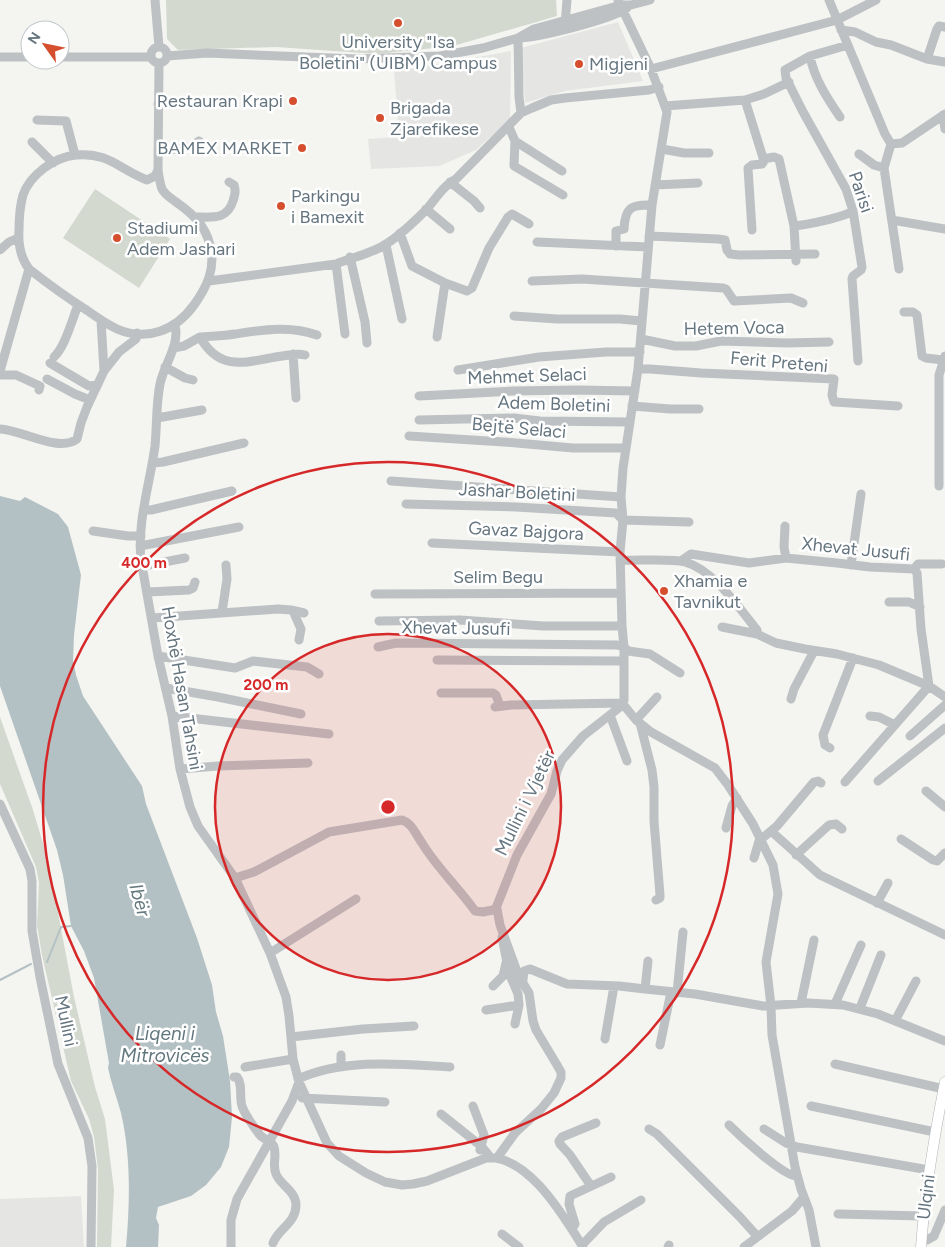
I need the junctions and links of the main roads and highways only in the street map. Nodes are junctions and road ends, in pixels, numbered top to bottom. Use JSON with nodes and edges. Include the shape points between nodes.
{"nodes":[{"id":1,"x":944,"y":1086,"type":"edge"},
{"id":2,"x":922,"y":1243,"type":"edge"}],
"edges":[{"from":1,"to":2,"type":"main road","name":"Ulqini","via":[[929,1170]]}]}
